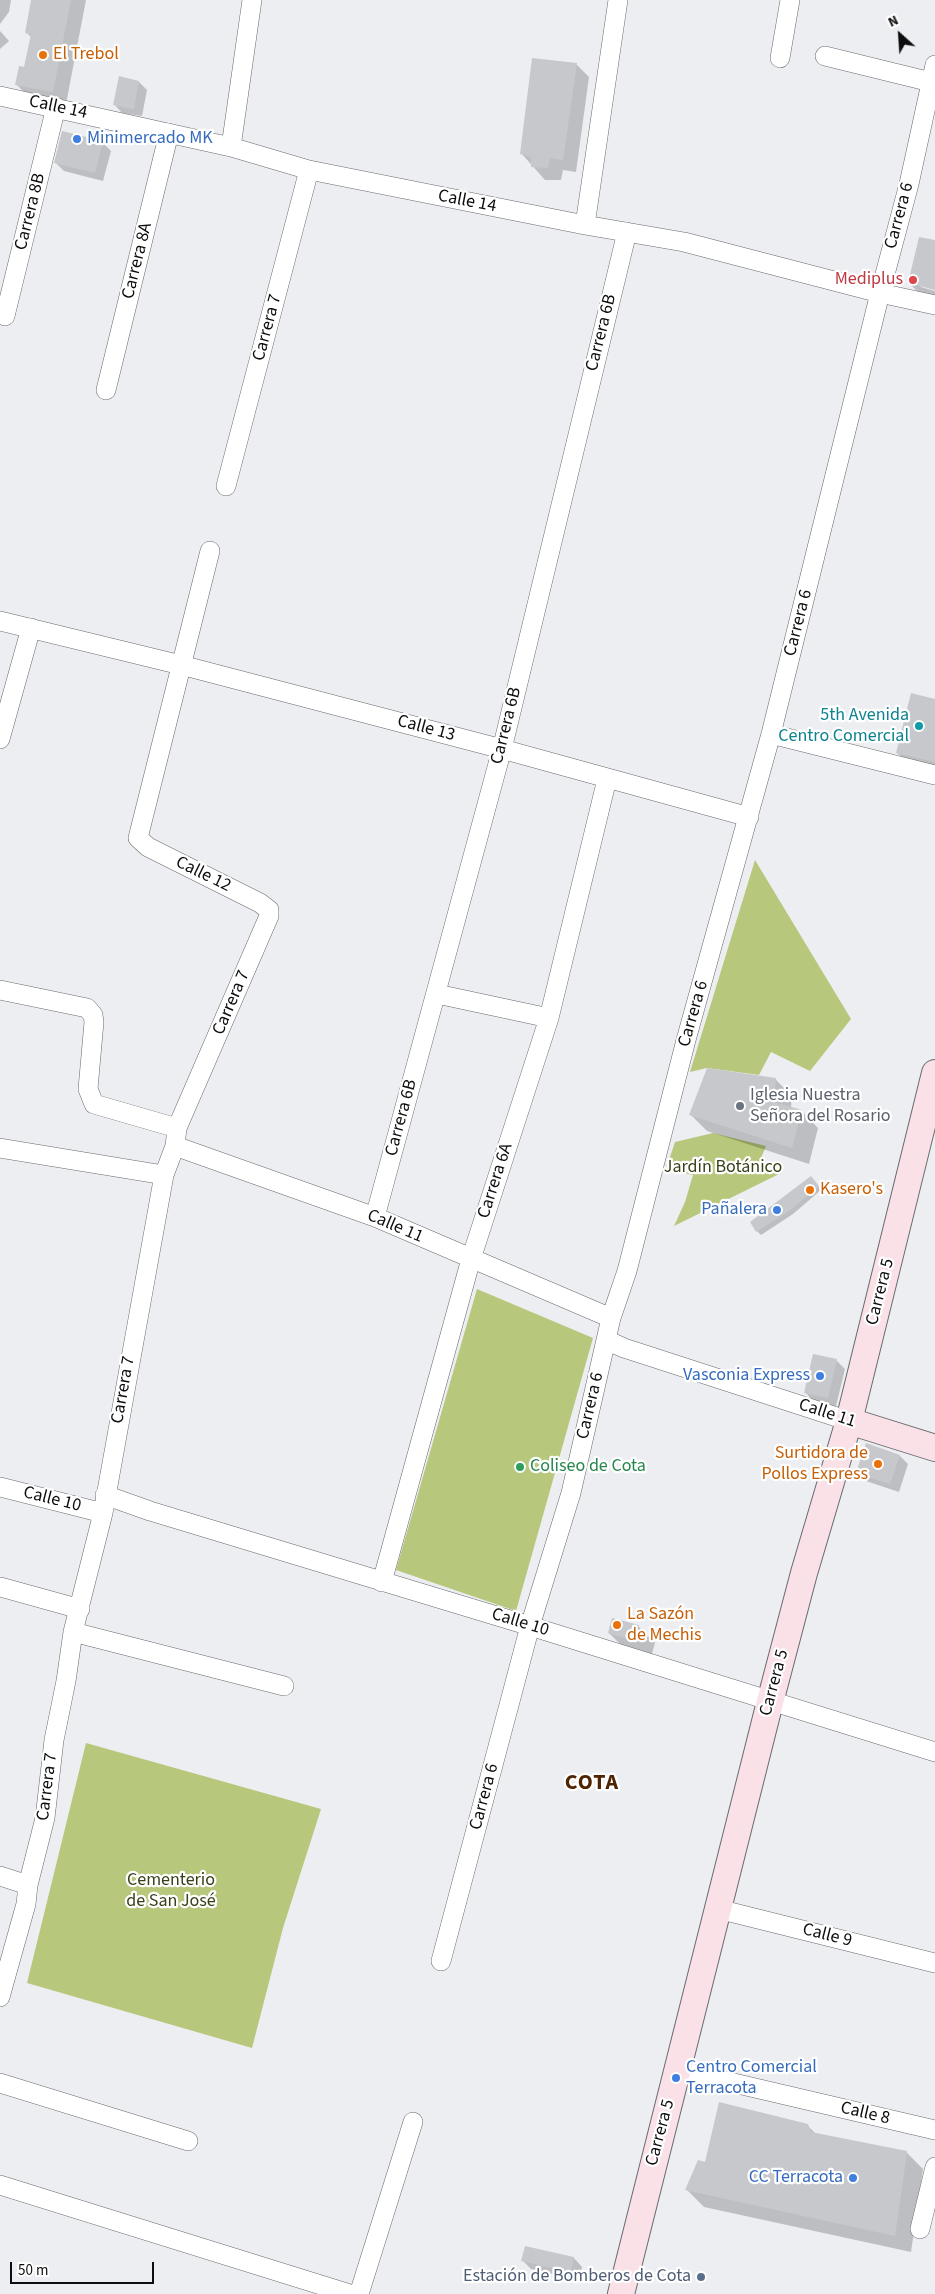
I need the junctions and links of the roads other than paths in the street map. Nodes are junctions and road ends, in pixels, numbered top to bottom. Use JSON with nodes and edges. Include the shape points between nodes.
{"nodes":[{"id":1,"x":252,"y":0,"type":"edge"},
{"id":2,"x":618,"y":0,"type":"edge"},
{"id":3,"x":790,"y":0,"type":"edge"},
{"id":4,"x":825,"y":56,"type":"dead end"},
{"id":5,"x":780,"y":58,"type":"dead end"},
{"id":6,"x":933,"y":73,"type":"edge"},
{"id":7,"x":0,"y":96,"type":"edge"},
{"id":8,"x":56,"y":107,"type":"junction"},
{"id":9,"x":169,"y":133,"type":"junction"},
{"id":10,"x":230,"y":147,"type":"junction"},
{"id":11,"x":309,"y":170,"type":"junction"},
{"id":12,"x":585,"y":225,"type":"junction"},
{"id":13,"x":626,"y":232,"type":"junction"},
{"id":14,"x":880,"y":293,"type":"junction"},
{"id":15,"x":935,"y":305,"type":"edge"},
{"id":16,"x":5,"y":316,"type":"dead end"},
{"id":17,"x":106,"y":390,"type":"dead end"},
{"id":18,"x":226,"y":486,"type":"dead end"},
{"id":19,"x":210,"y":551,"type":"dead end"},
{"id":20,"x":0,"y":621,"type":"edge"},
{"id":21,"x":31,"y":628,"type":"junction"},
{"id":22,"x":181,"y":665,"type":"junction"},
{"id":23,"x":772,"y":734,"type":"junction"},
{"id":24,"x":0,"y":739,"type":"edge"},
{"id":25,"x":502,"y":749,"type":"junction"},
{"id":26,"x":935,"y":775,"type":"edge"},
{"id":27,"x":607,"y":779,"type":"junction"},
{"id":28,"x":749,"y":817,"type":"junction"},
{"id":29,"x":269,"y":910,"type":"joint"},
{"id":30,"x":0,"y":990,"type":"edge"},
{"id":31,"x":436,"y":994,"type":"junction"},
{"id":32,"x":549,"y":1018,"type":"junction"},
{"id":33,"x":935,"y":1073,"type":"edge"},
{"id":34,"x":176,"y":1137,"type":"junction"},
{"id":35,"x":0,"y":1148,"type":"edge"},
{"id":36,"x":164,"y":1176,"type":"junction"},
{"id":37,"x":375,"y":1217,"type":"junction"},
{"id":38,"x":471,"y":1259,"type":"junction"},
{"id":39,"x":611,"y":1318,"type":"junction"},
{"id":40,"x":606,"y":1340,"type":"junction"},
{"id":41,"x":849,"y":1421,"type":"junction"},
{"id":42,"x":935,"y":1448,"type":"edge"},
{"id":43,"x":0,"y":1487,"type":"edge"},
{"id":44,"x":104,"y":1504,"type":"junction"},
{"id":45,"x":382,"y":1582,"type":"junction"},
{"id":46,"x":0,"y":1587,"type":"edge"},
{"id":47,"x":80,"y":1609,"type":"junction"},
{"id":48,"x":530,"y":1626,"type":"junction"},
{"id":49,"x":73,"y":1632,"type":"junction"},
{"id":50,"x":284,"y":1686,"type":"dead end"},
{"id":51,"x":770,"y":1702,"type":"junction"},
{"id":52,"x":935,"y":1752,"type":"edge"},
{"id":53,"x":0,"y":1876,"type":"edge"},
{"id":54,"x":28,"y":1885,"type":"junction"},
{"id":55,"x":718,"y":1909,"type":"junction"},
{"id":56,"x":441,"y":1961,"type":"dead end"},
{"id":57,"x":935,"y":1964,"type":"edge"},
{"id":58,"x":0,"y":1997,"type":"edge"},
{"id":59,"x":678,"y":2070,"type":"junction"},
{"id":60,"x":0,"y":2083,"type":"edge"},
{"id":61,"x":413,"y":2122,"type":"dead end"},
{"id":62,"x":935,"y":2130,"type":"edge"},
{"id":63,"x":188,"y":2141,"type":"dead end"},
{"id":64,"x":935,"y":2167,"type":"edge"},
{"id":65,"x":0,"y":2185,"type":"edge"},
{"id":66,"x":920,"y":2229,"type":"dead end"},
{"id":67,"x":350,"y":2294,"type":"edge"},
{"id":68,"x":359,"y":2294,"type":"edge"},
{"id":69,"x":621,"y":2294,"type":"edge"}],
"edges":[{"from":1,"to":10,"type":"street"},
{"from":2,"to":12,"type":"street"},
{"from":3,"to":5,"type":"street"},
{"from":4,"to":6,"type":"street"},
{"from":6,"to":14,"type":"street","name":"Carrera 6"},
{"from":7,"to":8,"type":"street","name":"Calle 14"},
{"from":8,"to":9,"type":"street","name":"Calle 14"},
{"from":8,"to":16,"type":"street","name":"Carrera 8B"},
{"from":9,"to":10,"type":"street","name":"Calle 14"},
{"from":9,"to":17,"type":"street","name":"Carrera 8A"},
{"from":10,"to":11,"type":"street","name":"Calle 14"},
{"from":11,"to":12,"type":"street","name":"Calle 14"},
{"from":11,"to":18,"type":"street","name":"Carrera 7"},
{"from":12,"to":13,"type":"street","name":"Calle 14"},
{"from":13,"to":14,"type":"street","name":"Calle 14","via":[[684,242]]},
{"from":13,"to":25,"type":"street","name":"Carrera 6B"},
{"from":14,"to":15,"type":"street","name":"Calle 14"},
{"from":14,"to":23,"type":"street","name":"Carrera 6"},
{"from":19,"to":22,"type":"street"},
{"from":20,"to":21,"type":"street","name":"Calle 13"},
{"from":21,"to":22,"type":"street","name":"Calle 13"},
{"from":21,"to":24,"type":"street"},
{"from":22,"to":25,"type":"street","name":"Calle 13"},
{"from":22,"to":29,"type":"street","name":"Calle 12","via":[[138,838],[148,848]]},
{"from":23,"to":26,"type":"street"},
{"from":23,"to":28,"type":"street","name":"Carrera 6"},
{"from":25,"to":27,"type":"street","name":"Calle 13"},
{"from":25,"to":31,"type":"street","name":"Carrera 6B"},
{"from":27,"to":28,"type":"street","name":"Calle 13"},
{"from":27,"to":32,"type":"street","name":"Carrera 6A"},
{"from":28,"to":39,"type":"street","name":"Carrera 6","via":[[686,1040],[627,1271]]},
{"from":29,"to":34,"type":"street","name":"Carrera 7"},
{"from":30,"to":34,"type":"street","name":"Calle 11","via":[[87,1008],[94,1022],[88,1089],[94,1104]]},
{"from":31,"to":32,"type":"street"},
{"from":31,"to":37,"type":"street","name":"Carrera 6B"},
{"from":32,"to":38,"type":"street","name":"Carrera 6A"},
{"from":33,"to":41,"type":"main road","name":"Carrera 5"},
{"from":34,"to":36,"type":"street","name":"Carrera 7"},
{"from":34,"to":37,"type":"street","name":"Calle 11"},
{"from":35,"to":36,"type":"street"},
{"from":36,"to":44,"type":"street","name":"Carrera 7"},
{"from":37,"to":38,"type":"street","name":"Calle 11"},
{"from":38,"to":39,"type":"street","name":"Calle 11"},
{"from":38,"to":45,"type":"street","name":"Carrera 6A"},
{"from":39,"to":40,"type":"street","name":"Carrera 6"},
{"from":40,"to":41,"type":"street","name":"Calle 11"},
{"from":40,"to":48,"type":"street","name":"Carrera 6","via":[[571,1493]]},
{"from":41,"to":42,"type":"main road","name":"Calle 11"},
{"from":41,"to":51,"type":"main road","name":"Carrera 5"},
{"from":43,"to":44,"type":"street","name":"Calle 10"},
{"from":44,"to":45,"type":"street","name":"Calle 10","via":[[150,1511]]},
{"from":44,"to":47,"type":"street","name":"Carrera 7"},
{"from":45,"to":48,"type":"street","name":"Calle 10"},
{"from":46,"to":47,"type":"street"},
{"from":47,"to":49,"type":"street","name":"Carrera 7"},
{"from":48,"to":51,"type":"street","name":"Calle 10"},
{"from":48,"to":56,"type":"street","name":"Carrera 6"},
{"from":49,"to":50,"type":"street"},
{"from":49,"to":54,"type":"street","name":"Carrera 7","via":[[54,1740],[45,1818]]},
{"from":51,"to":52,"type":"street","name":"Calle 10"},
{"from":51,"to":55,"type":"main road","name":"Carrera 5"},
{"from":53,"to":54,"type":"street"},
{"from":54,"to":58,"type":"street","name":"Carrera 7","via":[[26,1904]]},
{"from":55,"to":57,"type":"street","name":"Calle 9"},
{"from":55,"to":59,"type":"main road","name":"Carrera 5"},
{"from":59,"to":62,"type":"street","name":"Calle 8"},
{"from":59,"to":69,"type":"main road","name":"Carrera 5"},
{"from":60,"to":63,"type":"street"},
{"from":61,"to":68,"type":"street"},
{"from":64,"to":66,"type":"street"},
{"from":65,"to":67,"type":"street"}]}
